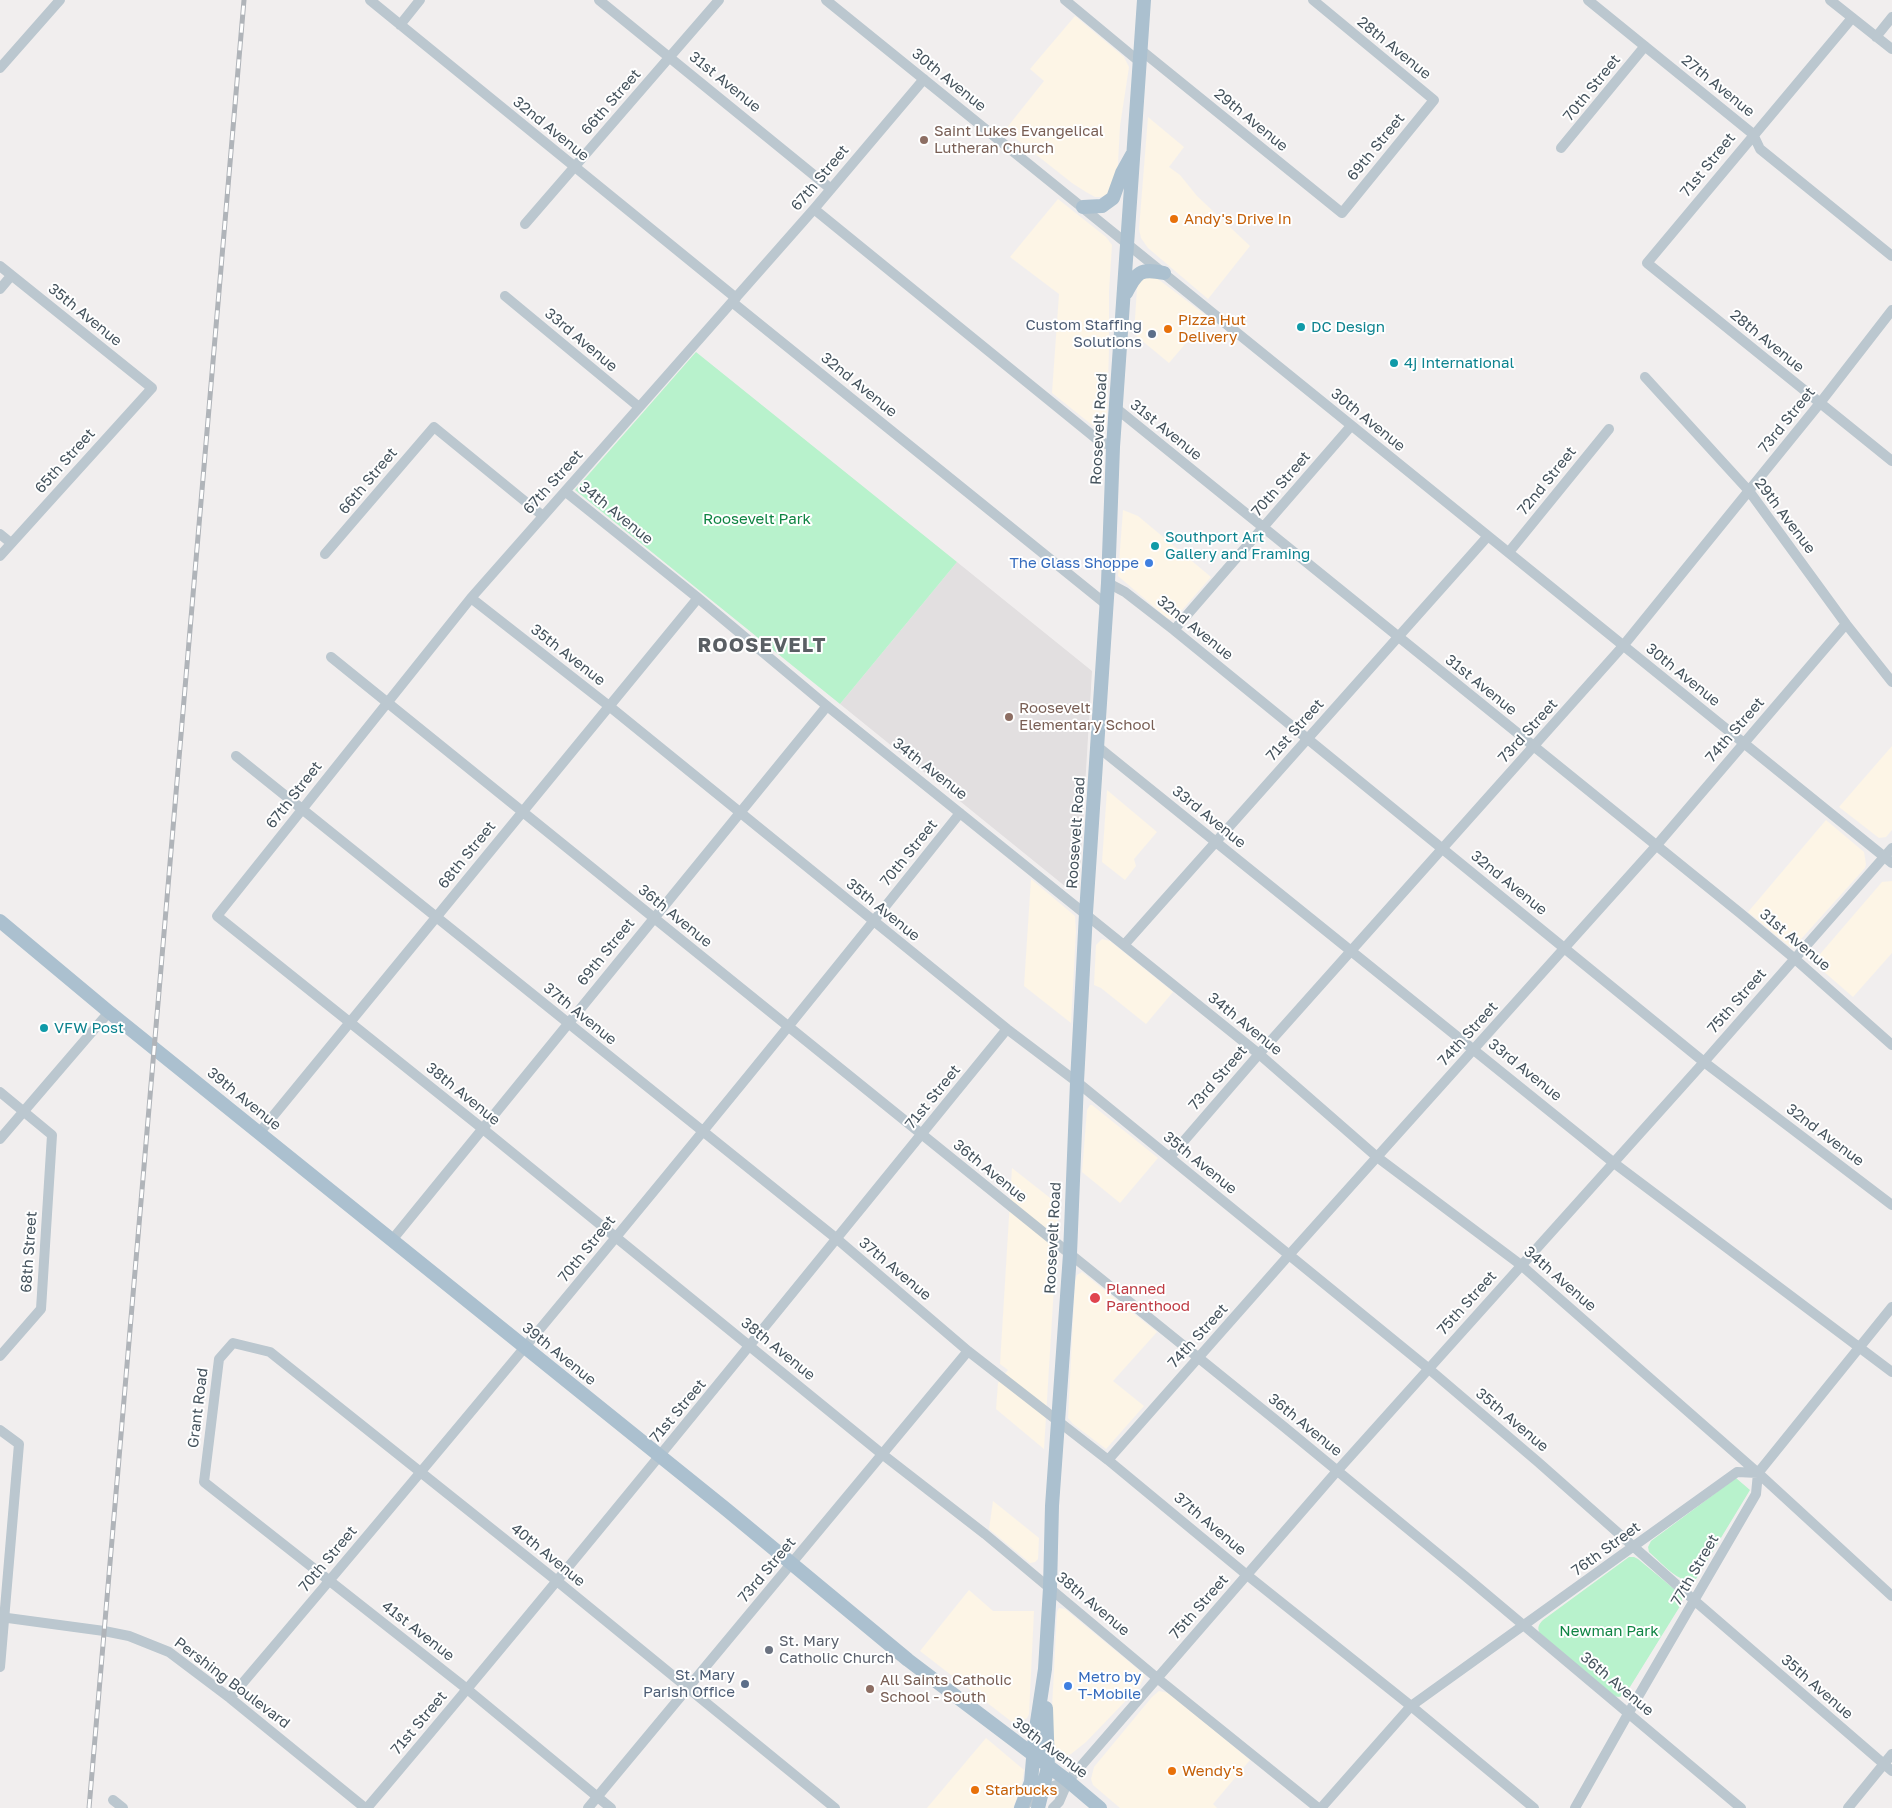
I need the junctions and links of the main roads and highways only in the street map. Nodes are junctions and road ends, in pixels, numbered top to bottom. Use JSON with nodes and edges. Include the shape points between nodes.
{"nodes":[{"id":1,"x":1144,"y":0,"type":"edge"},
{"id":2,"x":1134,"y":150,"type":"junction"},
{"id":3,"x":1083,"y":207,"type":"road end"},
{"id":4,"x":1164,"y":273,"type":"road end"},
{"id":5,"x":1124,"y":296,"type":"junction"},
{"id":6,"x":0,"y":921,"type":"edge"},
{"id":7,"x":1045,"y":1669,"type":"junction"},
{"id":8,"x":1034,"y":1756,"type":"junction"},
{"id":9,"x":1048,"y":1766,"type":"junction"},
{"id":10,"x":1021,"y":1808,"type":"edge"},
{"id":11,"x":1038,"y":1808,"type":"edge"},
{"id":12,"x":1100,"y":1808,"type":"edge"}],
"edges":[{"from":1,"to":2,"type":"main road","name":"Roosevelt Road"},
{"from":2,"to":3,"type":"main road","via":[[1113,198],[1102,206]]},
{"from":2,"to":5,"type":"main road","name":"Roosevelt Road"},
{"from":4,"to":5,"type":"main road","via":[[1151,270],[1139,273]]},
{"from":5,"to":7,"type":"main road","name":"Roosevelt Road","via":[[1076,1082],[1070,1254],[1052,1506]]},
{"from":6,"to":8,"type":"main road","name":"39th Avenue","via":[[908,1660]]},
{"from":7,"to":8,"type":"main road"},
{"from":7,"to":9,"type":"main road"},
{"from":8,"to":9,"type":"main road","name":"39th Avenue"},
{"from":8,"to":10,"type":"main road","via":[[1031,1782]]},
{"from":9,"to":11,"type":"main road"},
{"from":9,"to":12,"type":"main road","name":"39th Avenue"}]}
